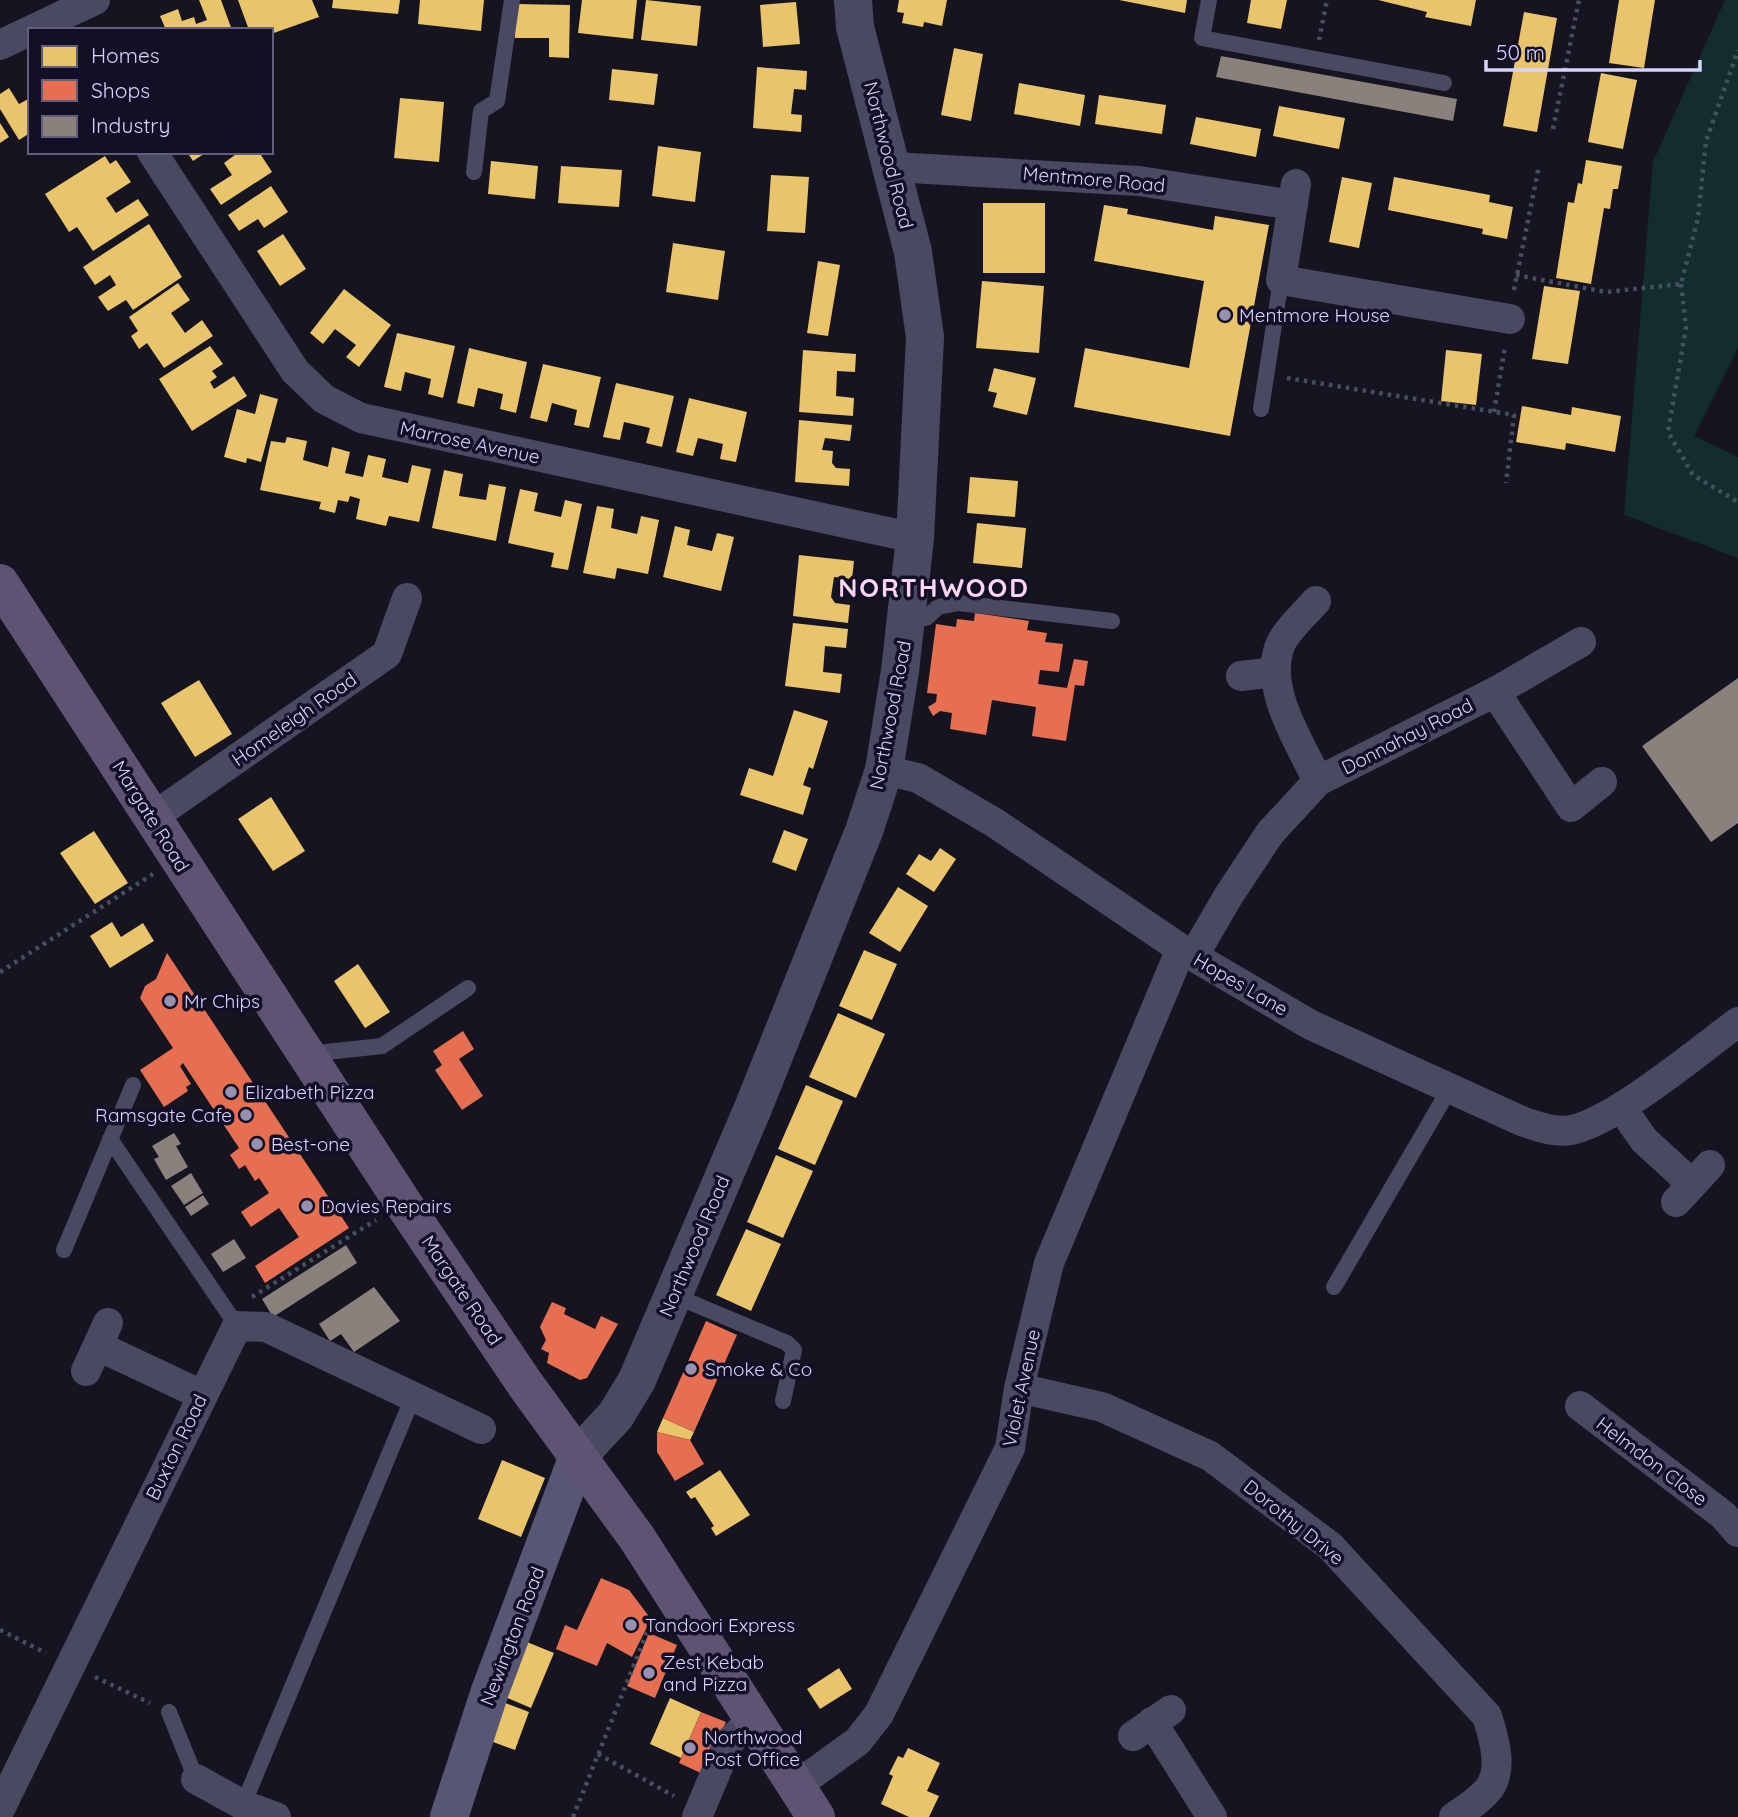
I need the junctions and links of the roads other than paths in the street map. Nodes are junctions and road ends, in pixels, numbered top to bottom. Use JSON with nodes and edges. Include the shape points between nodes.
{"nodes":[{"id":1,"x":95,"y":0,"type":"edge"},
{"id":2,"x":512,"y":0,"type":"edge"},
{"id":3,"x":853,"y":0,"type":"edge"},
{"id":4,"x":1209,"y":0,"type":"edge"},
{"id":5,"x":66,"y":22,"type":"edge"},
{"id":6,"x":48,"y":28,"type":"edge"},
{"id":7,"x":28,"y":35,"type":"edge"},
{"id":8,"x":0,"y":44,"type":"edge"},
{"id":9,"x":1444,"y":83,"type":"dead end"},
{"id":10,"x":153,"y":154,"type":"edge"},
{"id":11,"x":893,"y":167,"type":"junction"},
{"id":12,"x":474,"y":172,"type":"dead end"},
{"id":13,"x":1281,"y":280,"type":"junction"},
{"id":14,"x":1510,"y":319,"type":"dead end"},
{"id":15,"x":1261,"y":409,"type":"dead end"},
{"id":16,"x":915,"y":538,"type":"junction"},
{"id":17,"x":0,"y":583,"type":"edge"},
{"id":18,"x":407,"y":598,"type":"dead end"},
{"id":19,"x":1316,"y":601,"type":"dead end"},
{"id":20,"x":908,"y":618,"type":"junction"},
{"id":21,"x":1112,"y":621,"type":"dead end"},
{"id":22,"x":1581,"y":642,"type":"dead end"},
{"id":23,"x":1276,"y":672,"type":"junction"},
{"id":24,"x":1241,"y":676,"type":"dead end"},
{"id":25,"x":1495,"y":692,"type":"junction"},
{"id":26,"x":884,"y":770,"type":"junction"},
{"id":27,"x":1318,"y":781,"type":"junction"},
{"id":28,"x":1602,"y":782,"type":"dead end"},
{"id":29,"x":153,"y":817,"type":"junction"},
{"id":30,"x":1187,"y":952,"type":"junction"},
{"id":31,"x":468,"y":988,"type":"dead end"},
{"id":32,"x":1738,"y":1022,"type":"edge"},
{"id":33,"x":306,"y":1055,"type":"junction"},
{"id":34,"x":133,"y":1085,"type":"dead end"},
{"id":35,"x":1450,"y":1088,"type":"junction"},
{"id":36,"x":1621,"y":1107,"type":"junction"},
{"id":37,"x":110,"y":1139,"type":"junction"},
{"id":38,"x":1693,"y":1184,"type":"dead end"},
{"id":39,"x":64,"y":1250,"type":"dead end"},
{"id":40,"x":1334,"y":1287,"type":"dead end"},
{"id":41,"x":673,"y":1295,"type":"junction"},
{"id":42,"x":233,"y":1319,"type":"junction"},
{"id":43,"x":97,"y":1347,"type":"dead end"},
{"id":44,"x":1019,"y":1388,"type":"junction"},
{"id":45,"x":202,"y":1395,"type":"junction"},
{"id":46,"x":413,"y":1397,"type":"junction"},
{"id":47,"x":783,"y":1401,"type":"dead end"},
{"id":48,"x":1580,"y":1406,"type":"dead end"},
{"id":49,"x":481,"y":1429,"type":"dead end"},
{"id":50,"x":578,"y":1456,"type":"junction"},
{"id":51,"x":1733,"y":1517,"type":"edge"},
{"id":52,"x":169,"y":1712,"type":"road end"},
{"id":53,"x":752,"y":1719,"type":"junction"},
{"id":54,"x":1152,"y":1723,"type":"dead end"},
{"id":55,"x":196,"y":1779,"type":"joint"},
{"id":56,"x":806,"y":1801,"type":"edge"},
{"id":57,"x":243,"y":1805,"type":"junction"},
{"id":58,"x":0,"y":1809,"type":"edge"},
{"id":59,"x":698,"y":1814,"type":"edge"},
{"id":60,"x":276,"y":1817,"type":"edge"},
{"id":61,"x":449,"y":1817,"type":"edge"},
{"id":62,"x":1212,"y":1817,"type":"edge"},
{"id":63,"x":1454,"y":1817,"type":"edge"}],
"edges":[{"from":1,"to":5,"type":"street"},
{"from":2,"to":12,"type":"lane","via":[[497,101],[481,111]]},
{"from":3,"to":11,"type":"street","name":"Northwood Road","via":[[855,27]]},
{"from":4,"to":9,"type":"lane","via":[[1202,38]]},
{"from":5,"to":6,"type":"street"},
{"from":7,"to":8,"type":"street"},
{"from":10,"to":16,"type":"street","name":"Marrose Avenue","via":[[295,371],[324,399],[361,418]]},
{"from":11,"to":13,"type":"street","name":"Mentmore Road","via":[[1295,195]]},
{"from":11,"to":16,"type":"street","name":"Northwood Road","via":[[913,252],[925,337]]},
{"from":13,"to":14,"type":"street"},
{"from":13,"to":15,"type":"lane"},
{"from":16,"to":20,"type":"street","name":"Northwood Road"},
{"from":17,"to":29,"type":"main road","name":"Margate Road"},
{"from":18,"to":29,"type":"street","name":"Homeleigh Road","via":[[387,654]]},
{"from":19,"to":23,"type":"street","name":"Donnahay Road","via":[[1279,646]]},
{"from":20,"to":21,"type":"lane","via":[[926,618],[937,607],[958,603]]},
{"from":20,"to":26,"type":"street","name":"Northwood Road"},
{"from":22,"to":25,"type":"street","name":"Donnahay Road"},
{"from":23,"to":24,"type":"street"},
{"from":23,"to":27,"type":"street","name":"Donnahay Road","via":[[1287,718]]},
{"from":25,"to":27,"type":"street","name":"Donnahay Road"},
{"from":25,"to":28,"type":"street","name":"Donnahay Road","via":[[1572,807]]},
{"from":26,"to":30,"type":"street","name":"Hopes Lane","via":[[918,778],[995,823]]},
{"from":26,"to":41,"type":"street","name":"Northwood Road","via":[[822,937]]},
{"from":27,"to":30,"type":"street","name":"Donnahay Road","via":[[1270,833]]},
{"from":29,"to":33,"type":"main road","name":"Margate Road"},
{"from":30,"to":35,"type":"street","name":"Hopes Lane","via":[[1311,1025]]},
{"from":30,"to":44,"type":"street","name":"Violet Avenue","via":[[1049,1263]]},
{"from":31,"to":33,"type":"lane","via":[[382,1046]]},
{"from":32,"to":36,"type":"street","name":"Hopes Lane"},
{"from":33,"to":50,"type":"main road","name":"Margate Road"},
{"from":34,"to":37,"type":"lane"},
{"from":35,"to":36,"type":"street","name":"Hopes Lane","via":[[1549,1130],[1572,1130]]},
{"from":35,"to":40,"type":"lane"},
{"from":36,"to":38,"type":"street","via":[[1644,1140]]},
{"from":37,"to":39,"type":"lane"},
{"from":37,"to":42,"type":"lane"},
{"from":41,"to":47,"type":"lane","via":[[788,1343],[794,1350]]},
{"from":41,"to":50,"type":"street","name":"Northwood Road","via":[[637,1380],[616,1415]]},
{"from":42,"to":45,"type":"street","name":"Buxton Road"},
{"from":42,"to":46,"type":"street","via":[[266,1326]]},
{"from":43,"to":45,"type":"street"},
{"from":44,"to":56,"type":"street","name":"Violet Avenue","via":[[1010,1448],[879,1714]]},
{"from":44,"to":63,"type":"street","name":"Dorothy Drive","via":[[1102,1407],[1209,1456],[1330,1546],[1487,1716],[1495,1743],[1495,1771],[1488,1791]]},
{"from":45,"to":58,"type":"street","name":"Buxton Road"},
{"from":46,"to":49,"type":"street"},
{"from":46,"to":57,"type":"lane"},
{"from":48,"to":51,"type":"street","name":"Helmdon Close"},
{"from":50,"to":53,"type":"main road","name":"Margate Road","via":[[667,1584]]},
{"from":50,"to":61,"type":"main road","name":"Newington Road","via":[[490,1691]]},
{"from":52,"to":55,"type":"lane"},
{"from":53,"to":56,"type":"main road","name":"Margate Road"},
{"from":53,"to":59,"type":"street","via":[[728,1743]]},
{"from":54,"to":62,"type":"street"},
{"from":55,"to":57,"type":"street"},
{"from":57,"to":60,"type":"street"}]}
